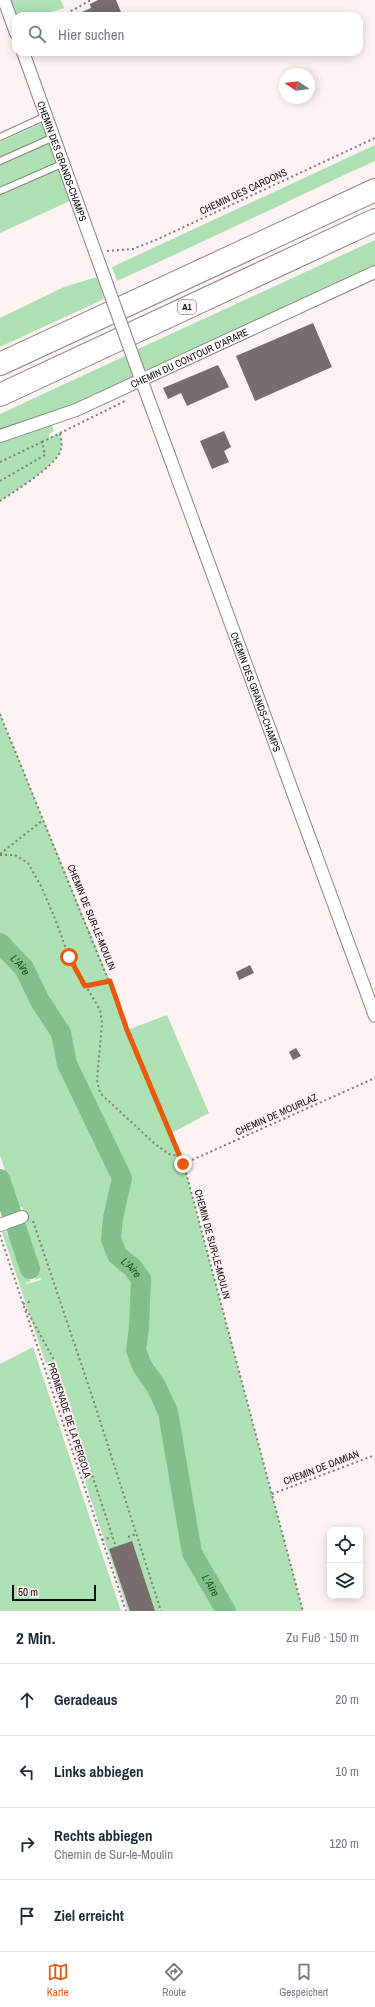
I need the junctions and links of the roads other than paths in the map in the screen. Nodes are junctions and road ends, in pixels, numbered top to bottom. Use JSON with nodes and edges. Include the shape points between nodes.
{"nodes":[{"id":1,"x":4,"y":0,"type":"edge"},
{"id":2,"x":12,"y":22,"type":"edge"},
{"id":3,"x":24,"y":56,"type":"edge"},
{"id":4,"x":46,"y":116,"type":"junction"},
{"id":5,"x":0,"y":137,"type":"edge"},
{"id":6,"x":54,"y":137,"type":"junction"},
{"id":7,"x":0,"y":161,"type":"edge"},
{"id":8,"x":64,"y":163,"type":"junction"},
{"id":9,"x":375,"y":190,"type":"edge"},
{"id":10,"x":0,"y":191,"type":"edge"},
{"id":11,"x":375,"y":220,"type":"edge"},
{"id":12,"x":375,"y":272,"type":"edge"},
{"id":13,"x":0,"y":364,"type":"edge"},
{"id":14,"x":144,"y":386,"type":"junction"},
{"id":15,"x":0,"y":395,"type":"edge"},
{"id":16,"x":0,"y":436,"type":"edge"},
{"id":17,"x":375,"y":1016,"type":"edge"},
{"id":18,"x":22,"y":1216,"type":"road end"},
{"id":19,"x":1,"y":1227,"type":"edge"}],
"edges":[{"from":1,"to":2,"type":"street"},
{"from":3,"to":4,"type":"street","name":"CHEMIN DES GRANDS-CHAMPS"},
{"from":4,"to":5,"type":"lane"},
{"from":4,"to":6,"type":"street","name":"CHEMIN DES GRANDS-CHAMPS"},
{"from":6,"to":7,"type":"lane"},
{"from":6,"to":8,"type":"street","name":"CHEMIN DES GRANDS-CHAMPS"},
{"from":8,"to":10,"type":"lane"},
{"from":8,"to":14,"type":"street","name":"CHEMIN DES GRANDS-CHAMPS","bridge":true},
{"from":9,"to":13,"type":"highway"},
{"from":11,"to":15,"type":"highway","number":"A1"},
{"from":12,"to":14,"type":"street","name":"CHEMIN DU CONTOUR D'ARARE"},
{"from":14,"to":16,"type":"street","name":"CHEMIN DU CONTOUR D'ARARE"},
{"from":14,"to":17,"type":"street","name":"CHEMIN DES GRANDS-CHAMPS"},
{"from":18,"to":19,"type":"street"}]}
